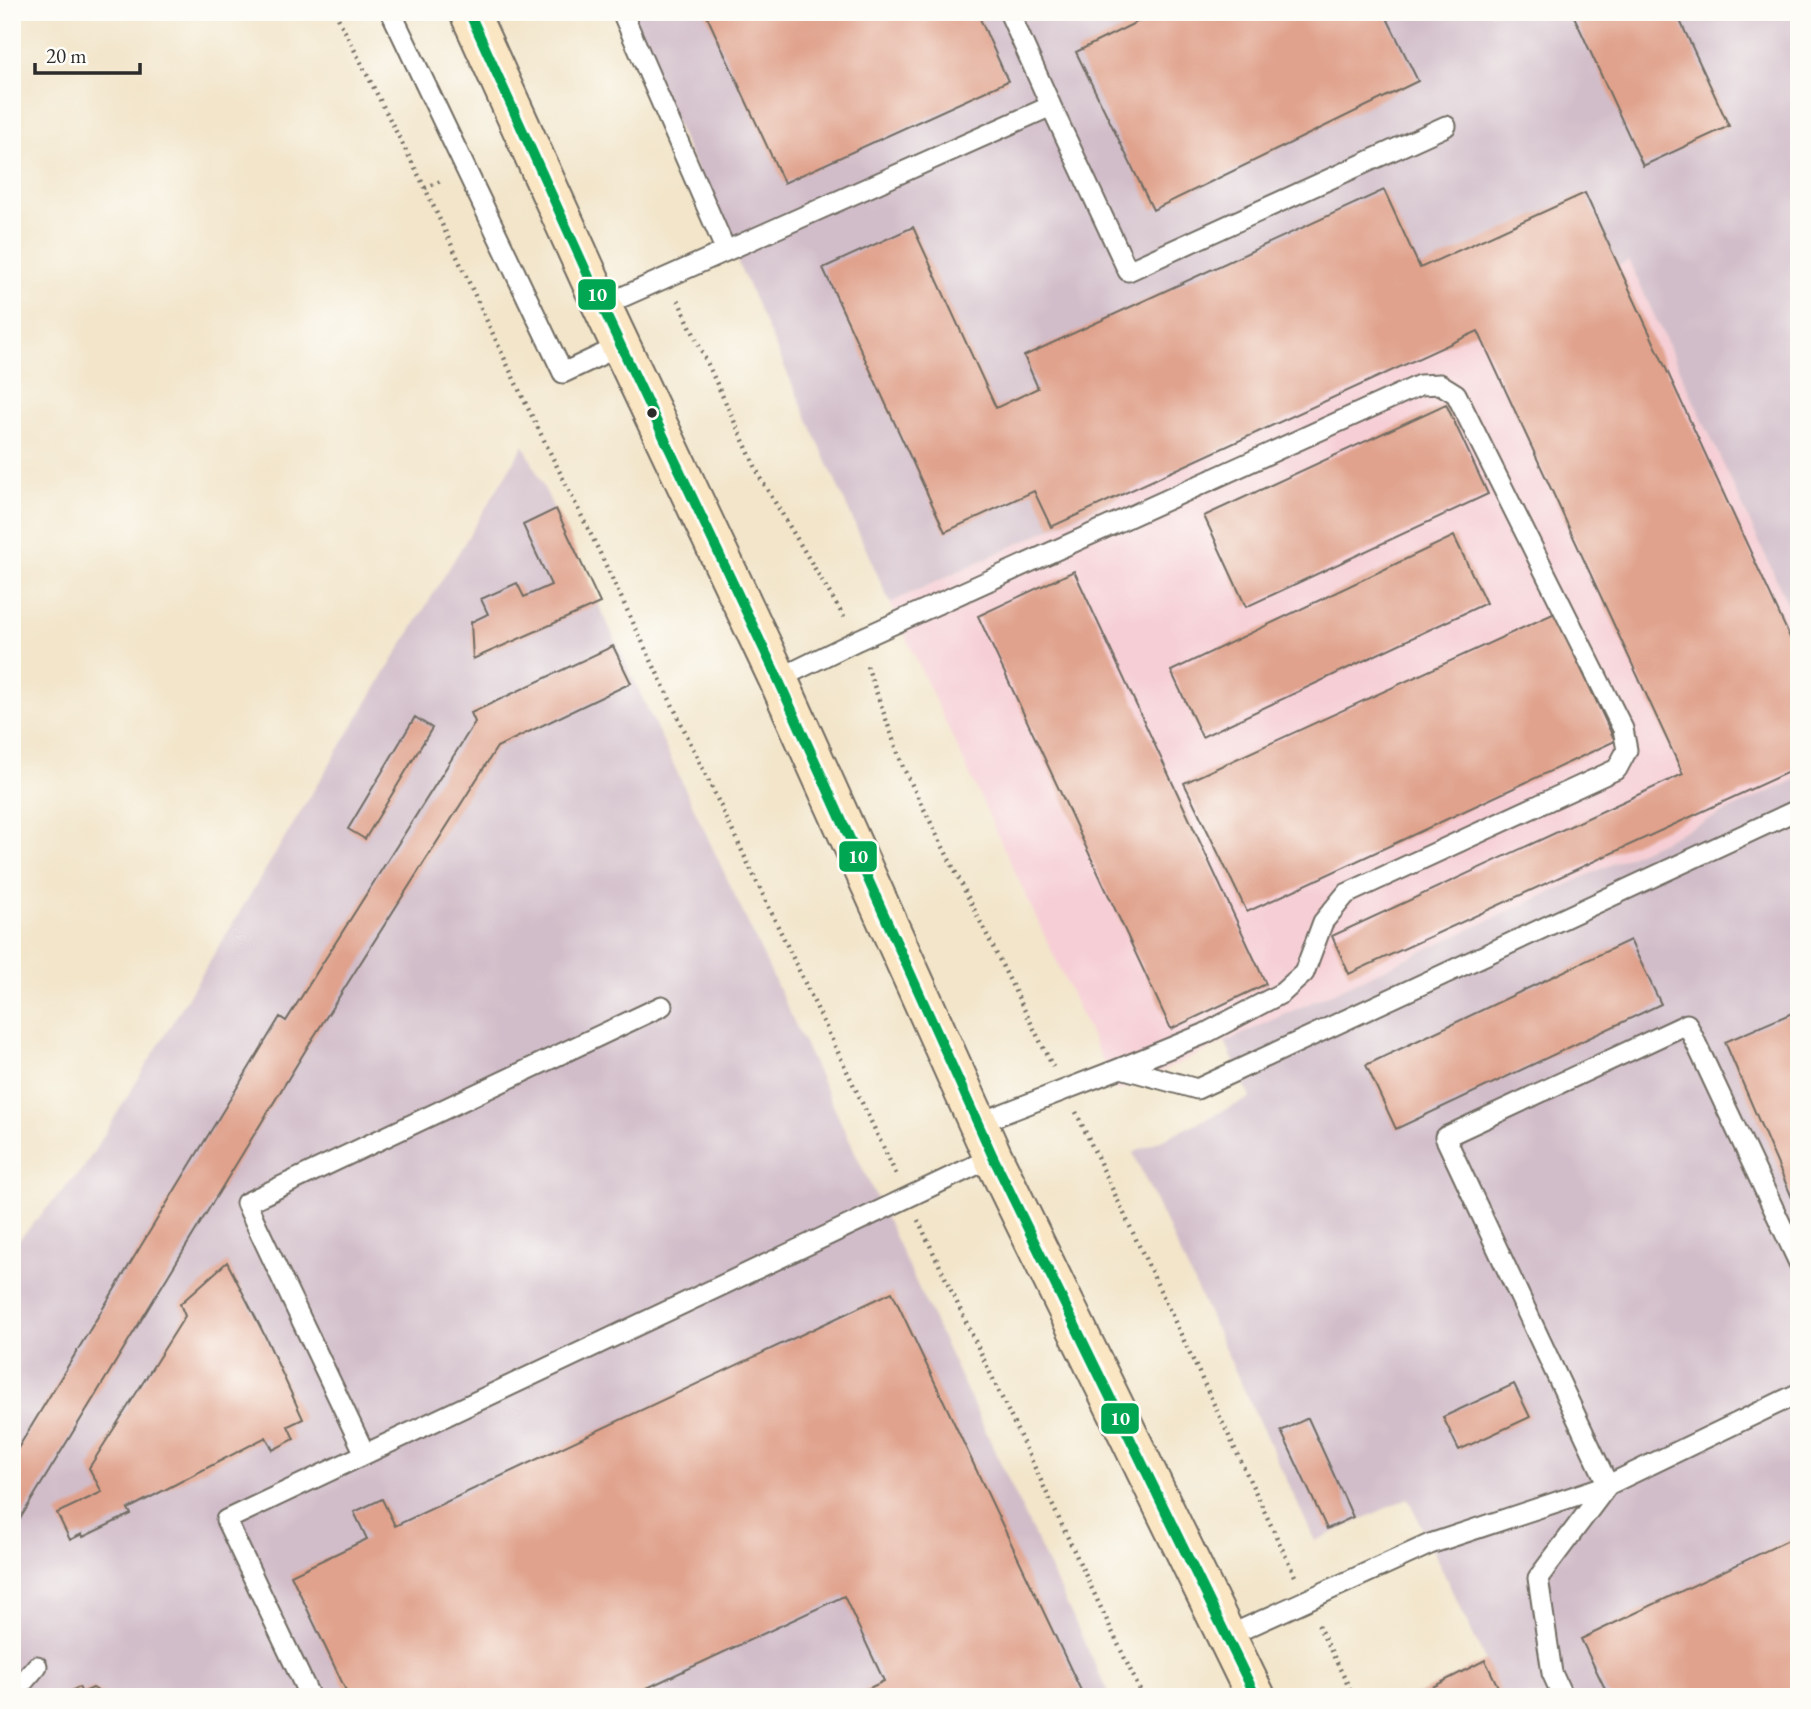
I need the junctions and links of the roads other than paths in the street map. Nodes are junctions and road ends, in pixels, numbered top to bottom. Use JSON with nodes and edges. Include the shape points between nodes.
{"nodes":[{"id":1,"x":391,"y":12,"type":"edge"},
{"id":2,"x":469,"y":12,"type":"edge"},
{"id":3,"x":622,"y":12,"type":"edge"},
{"id":4,"x":1016,"y":14,"type":"edge"},
{"id":5,"x":1051,"y":106,"type":"junction"},
{"id":6,"x":1446,"y":126,"type":"dead end"},
{"id":7,"x":726,"y":251,"type":"junction"},
{"id":8,"x":602,"y":306,"type":"junction"},
{"id":9,"x":620,"y":346,"type":"junction"},
{"id":10,"x":778,"y":679,"type":"junction"},
{"id":11,"x":1799,"y":809,"type":"edge"},
{"id":12,"x":662,"y":1006,"type":"dead end"},
{"id":13,"x":1121,"y":1068,"type":"junction"},
{"id":14,"x":986,"y":1140,"type":"junction"},
{"id":15,"x":1799,"y":1263,"type":"edge"},
{"id":16,"x":1799,"y":1394,"type":"edge"},
{"id":17,"x":365,"y":1454,"type":"junction"},
{"id":18,"x":1608,"y":1485,"type":"junction"},
{"id":19,"x":1228,"y":1636,"type":"junction"},
{"id":20,"x":37,"y":1666,"type":"dead end"},
{"id":21,"x":12,"y":1695,"type":"edge"},
{"id":22,"x":310,"y":1697,"type":"edge"},
{"id":23,"x":1256,"y":1697,"type":"edge"},
{"id":24,"x":1563,"y":1697,"type":"edge"}],
"edges":[{"from":1,"to":9,"type":"lane","via":[[563,373]]},
{"from":2,"to":8,"type":"street"},
{"from":3,"to":7,"type":"lane"},
{"from":4,"to":5,"type":"lane"},
{"from":5,"to":6,"type":"lane","via":[[1128,271]]},
{"from":5,"to":7,"type":"lane"},
{"from":7,"to":8,"type":"lane"},
{"from":8,"to":9,"type":"street"},
{"from":9,"to":10,"type":"street"},
{"from":10,"to":13,"type":"lane","via":[[1420,385],[1440,384],[1457,394],[1623,729],[1627,750],[1617,769],[1346,894],[1323,922],[1304,973],[1282,993],[1204,1034]]},
{"from":10,"to":14,"type":"street"},
{"from":11,"to":13,"type":"lane","via":[[1197,1089]]},
{"from":12,"to":17,"type":"lane","via":[[246,1203]]},
{"from":13,"to":14,"type":"lane","via":[[1066,1090]]},
{"from":14,"to":17,"type":"lane","via":[[907,1197]]},
{"from":14,"to":19,"type":"street"},
{"from":15,"to":18,"type":"lane","via":[[1687,1024],[1445,1137]]},
{"from":16,"to":18,"type":"lane"},
{"from":17,"to":22,"type":"lane","via":[[226,1520]]},
{"from":18,"to":19,"type":"lane","via":[[1430,1544]]},
{"from":18,"to":24,"type":"lane","via":[[1538,1578],[1552,1673]]},
{"from":19,"to":23,"type":"street"},
{"from":20,"to":21,"type":"lane"}]}
